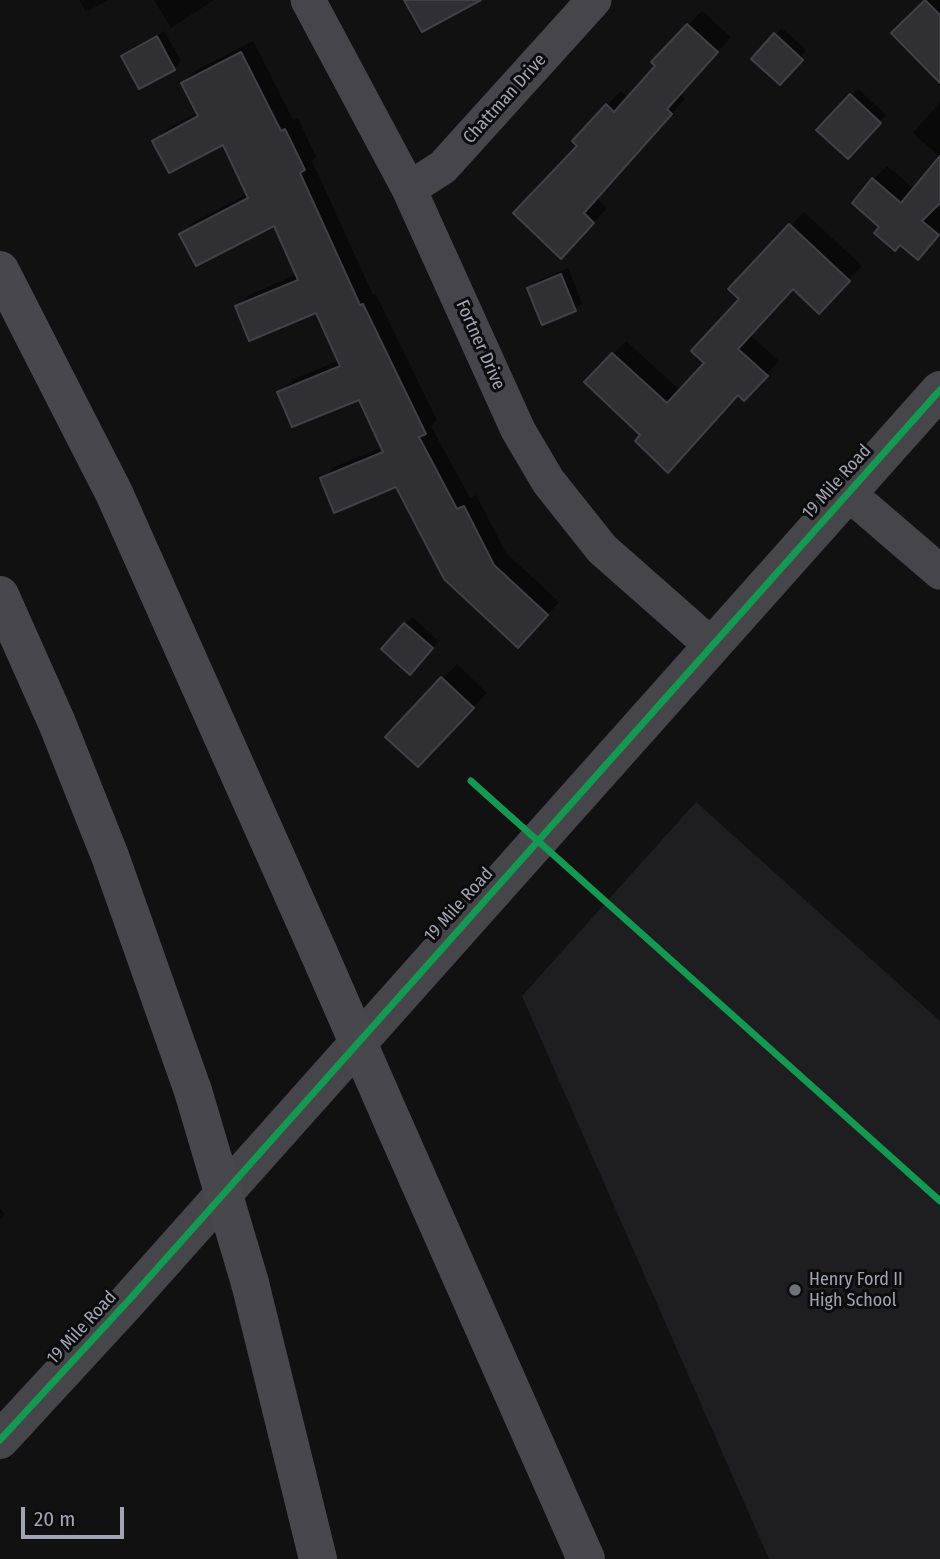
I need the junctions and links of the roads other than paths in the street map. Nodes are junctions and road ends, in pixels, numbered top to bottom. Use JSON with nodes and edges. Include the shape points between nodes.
{"nodes":[{"id":1,"x":308,"y":0,"type":"edge"},
{"id":2,"x":594,"y":0,"type":"edge"},
{"id":3,"x":409,"y":189,"type":"junction"},
{"id":4,"x":0,"y":270,"type":"edge"},
{"id":5,"x":940,"y":390,"type":"edge"},
{"id":6,"x":848,"y":493,"type":"junction"},
{"id":7,"x":940,"y":572,"type":"edge"},
{"id":8,"x":0,"y":595,"type":"edge"},
{"id":9,"x":712,"y":646,"type":"junction"},
{"id":10,"x":0,"y":1440,"type":"edge"},
{"id":11,"x":318,"y":1559,"type":"edge"},
{"id":12,"x":586,"y":1559,"type":"edge"}],
"edges":[{"from":1,"to":3,"type":"street","name":"Fortner Drive"},
{"from":2,"to":3,"type":"street","name":"Chattman Drive","via":[[443,167]]},
{"from":3,"to":9,"type":"street","name":"Fortner Drive","via":[[518,430],[548,481],[602,549]]},
{"from":4,"to":12,"type":"highway","bridge":true,"via":[[114,493]]},
{"from":5,"to":6,"type":"street","name":"19 Mile Road"},
{"from":6,"to":7,"type":"street"},
{"from":6,"to":9,"type":"street","name":"19 Mile Road"},
{"from":8,"to":11,"type":"highway","bridge":true,"via":[[110,856],[193,1091],[250,1283]]},
{"from":9,"to":10,"type":"street","name":"19 Mile Road"}]}
